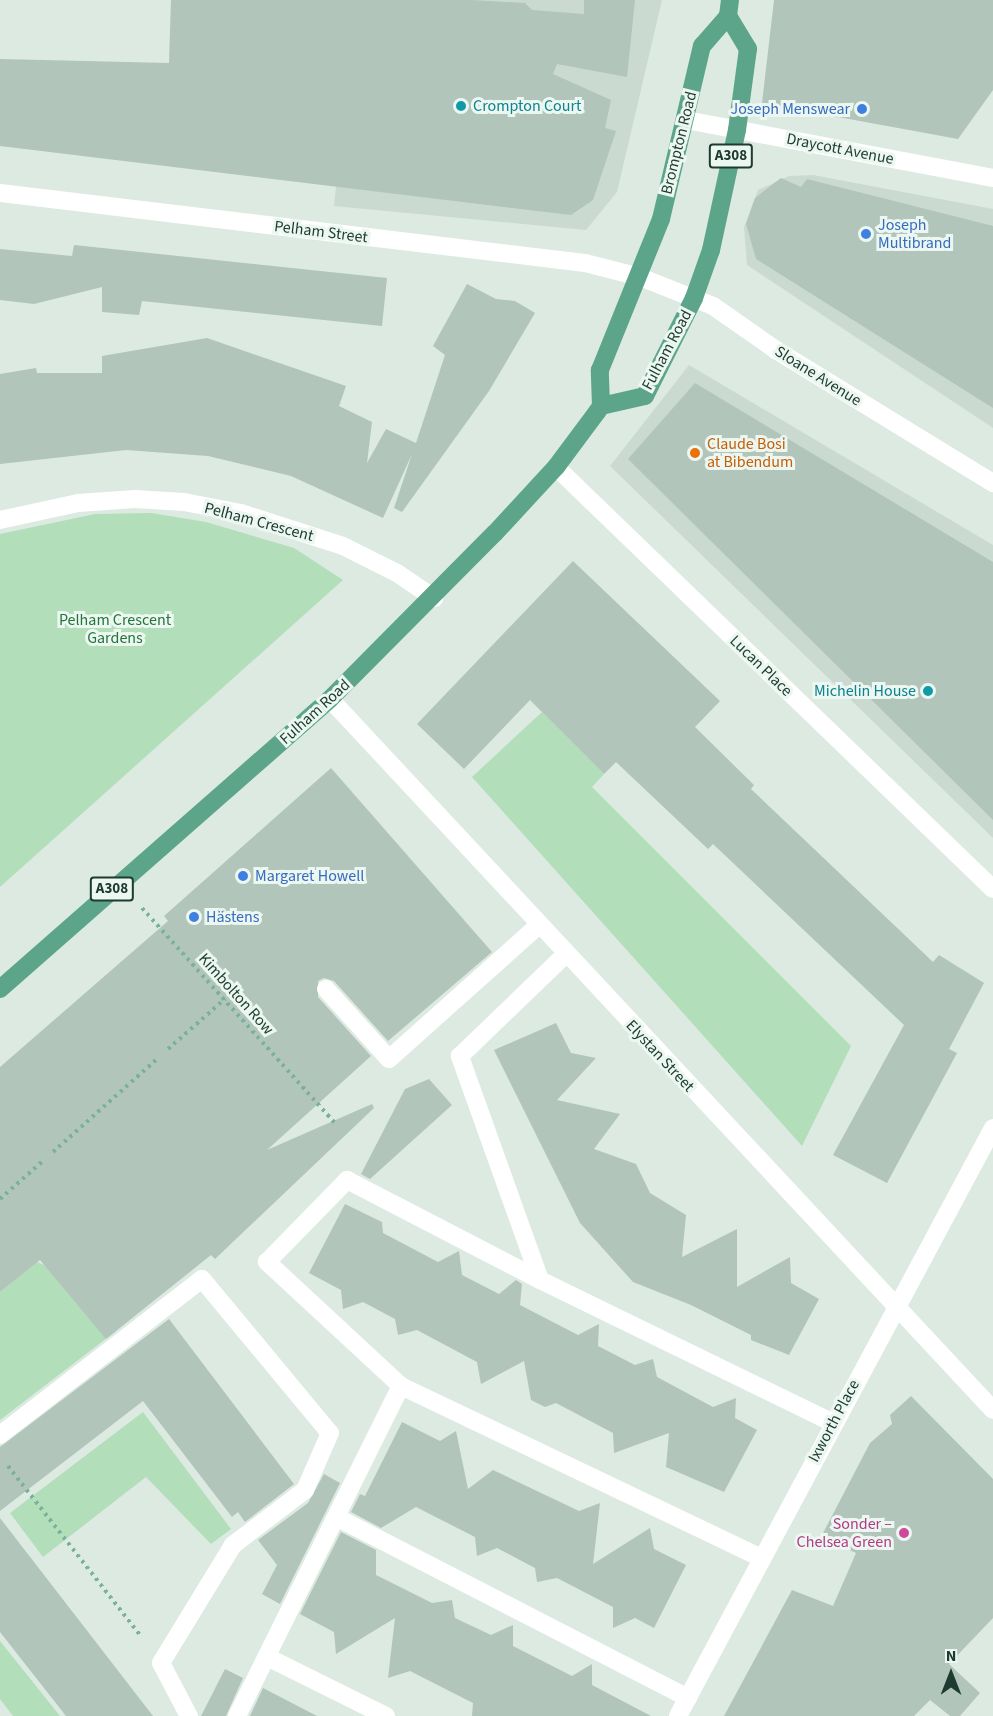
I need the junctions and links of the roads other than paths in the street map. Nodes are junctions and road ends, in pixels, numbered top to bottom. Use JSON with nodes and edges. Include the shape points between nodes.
{"nodes":[{"id":1,"x":729,"y":8,"type":"edge"},
{"id":2,"x":686,"y":120,"type":"junction"},
{"id":3,"x":737,"y":130,"type":"junction"},
{"id":4,"x":993,"y":178,"type":"edge"},
{"id":5,"x":0,"y":193,"type":"edge"},
{"id":6,"x":640,"y":277,"type":"junction"},
{"id":7,"x":694,"y":298,"type":"junction"},
{"id":8,"x":601,"y":406,"type":"junction"},
{"id":9,"x":555,"y":467,"type":"junction"},
{"id":10,"x":993,"y":483,"type":"edge"},
{"id":11,"x":0,"y":520,"type":"edge"},
{"id":12,"x":434,"y":598,"type":"junction"},
{"id":13,"x":330,"y":699,"type":"junction"},
{"id":14,"x":993,"y":889,"type":"edge"},
{"id":15,"x":539,"y":925,"type":"junction"},
{"id":16,"x":566,"y":954,"type":"junction"},
{"id":17,"x":0,"y":989,"type":"edge"},
{"id":18,"x":326,"y":989,"type":"dead end"},
{"id":19,"x":993,"y":1128,"type":"edge"},
{"id":20,"x":540,"y":1280,"type":"junction"},
{"id":21,"x":894,"y":1307,"type":"junction"},
{"id":22,"x":401,"y":1386,"type":"junction"},
{"id":23,"x":993,"y":1410,"type":"edge"},
{"id":24,"x":833,"y":1423,"type":"junction"},
{"id":25,"x":0,"y":1435,"type":"edge"},
{"id":26,"x":336,"y":1517,"type":"junction"},
{"id":27,"x":761,"y":1558,"type":"junction"},
{"id":28,"x":267,"y":1657,"type":"junction"},
{"id":29,"x":688,"y":1698,"type":"junction"},
{"id":30,"x":189,"y":1716,"type":"edge"},
{"id":31,"x":237,"y":1716,"type":"edge"},
{"id":32,"x":386,"y":1716,"type":"edge"},
{"id":33,"x":678,"y":1716,"type":"edge"}],
"edges":[{"from":1,"to":2,"type":"main road","name":"Brompton Road","number":"A308","via":[[702,46]]},
{"from":1,"to":3,"type":"main road","name":"Brompton Road","number":"A308","via":[[748,49]]},
{"from":2,"to":3,"type":"street","name":"Draycott Avenue"},
{"from":2,"to":6,"type":"main road","name":"Brompton Road","number":"A308","via":[[661,219]]},
{"from":3,"to":4,"type":"street","name":"Draycott Avenue"},
{"from":3,"to":7,"type":"main road","name":"Brompton Road","number":"A308","via":[[711,250]]},
{"from":5,"to":6,"type":"street","name":"Pelham Street","via":[[585,263]]},
{"from":6,"to":7,"type":"street","name":"Sloane Avenue"},
{"from":6,"to":8,"type":"main road","number":"A308","via":[[600,370]]},
{"from":7,"to":8,"type":"main road","name":"Fulham Road","number":"A308","via":[[645,396]]},
{"from":7,"to":10,"type":"street","name":"Sloane Avenue"},
{"from":8,"to":9,"type":"main road","name":"Fulham Road","number":"A308"},
{"from":9,"to":12,"type":"main road","name":"Fulham Road","number":"A308"},
{"from":9,"to":14,"type":"street","name":"Lucan Place"},
{"from":11,"to":12,"type":"street","name":"Pelham Crescent","via":[[78,503],[135,499],[184,502],[241,513],[343,546],[397,573]]},
{"from":12,"to":13,"type":"main road","name":"Fulham Road","number":"A308"},
{"from":13,"to":15,"type":"street","name":"Elystan Street"},
{"from":13,"to":17,"type":"main road","name":"Fulham Road","number":"A308"},
{"from":15,"to":16,"type":"street","name":"Elystan Street"},
{"from":15,"to":18,"type":"street","via":[[389,1059]]},
{"from":16,"to":20,"type":"street","via":[[459,1056]]},
{"from":16,"to":21,"type":"street","name":"Elystan Street"},
{"from":19,"to":21,"type":"street","name":"Ixworth Place"},
{"from":20,"to":22,"type":"street","via":[[347,1180],[267,1262]]},
{"from":20,"to":24,"type":"street"},
{"from":21,"to":23,"type":"street","name":"Elystan Street"},
{"from":21,"to":24,"type":"street","name":"Ixworth Place"},
{"from":22,"to":26,"type":"street"},
{"from":22,"to":27,"type":"street"},
{"from":24,"to":27,"type":"street","name":"Ixworth Place"},
{"from":25,"to":30,"type":"street","via":[[202,1279],[330,1433],[305,1490],[233,1545],[161,1663]]},
{"from":26,"to":28,"type":"street"},
{"from":26,"to":29,"type":"street"},
{"from":27,"to":29,"type":"street","name":"Ixworth Place"},
{"from":28,"to":31,"type":"street"},
{"from":28,"to":32,"type":"street"},
{"from":29,"to":33,"type":"street","name":"Ixworth Place"}]}
